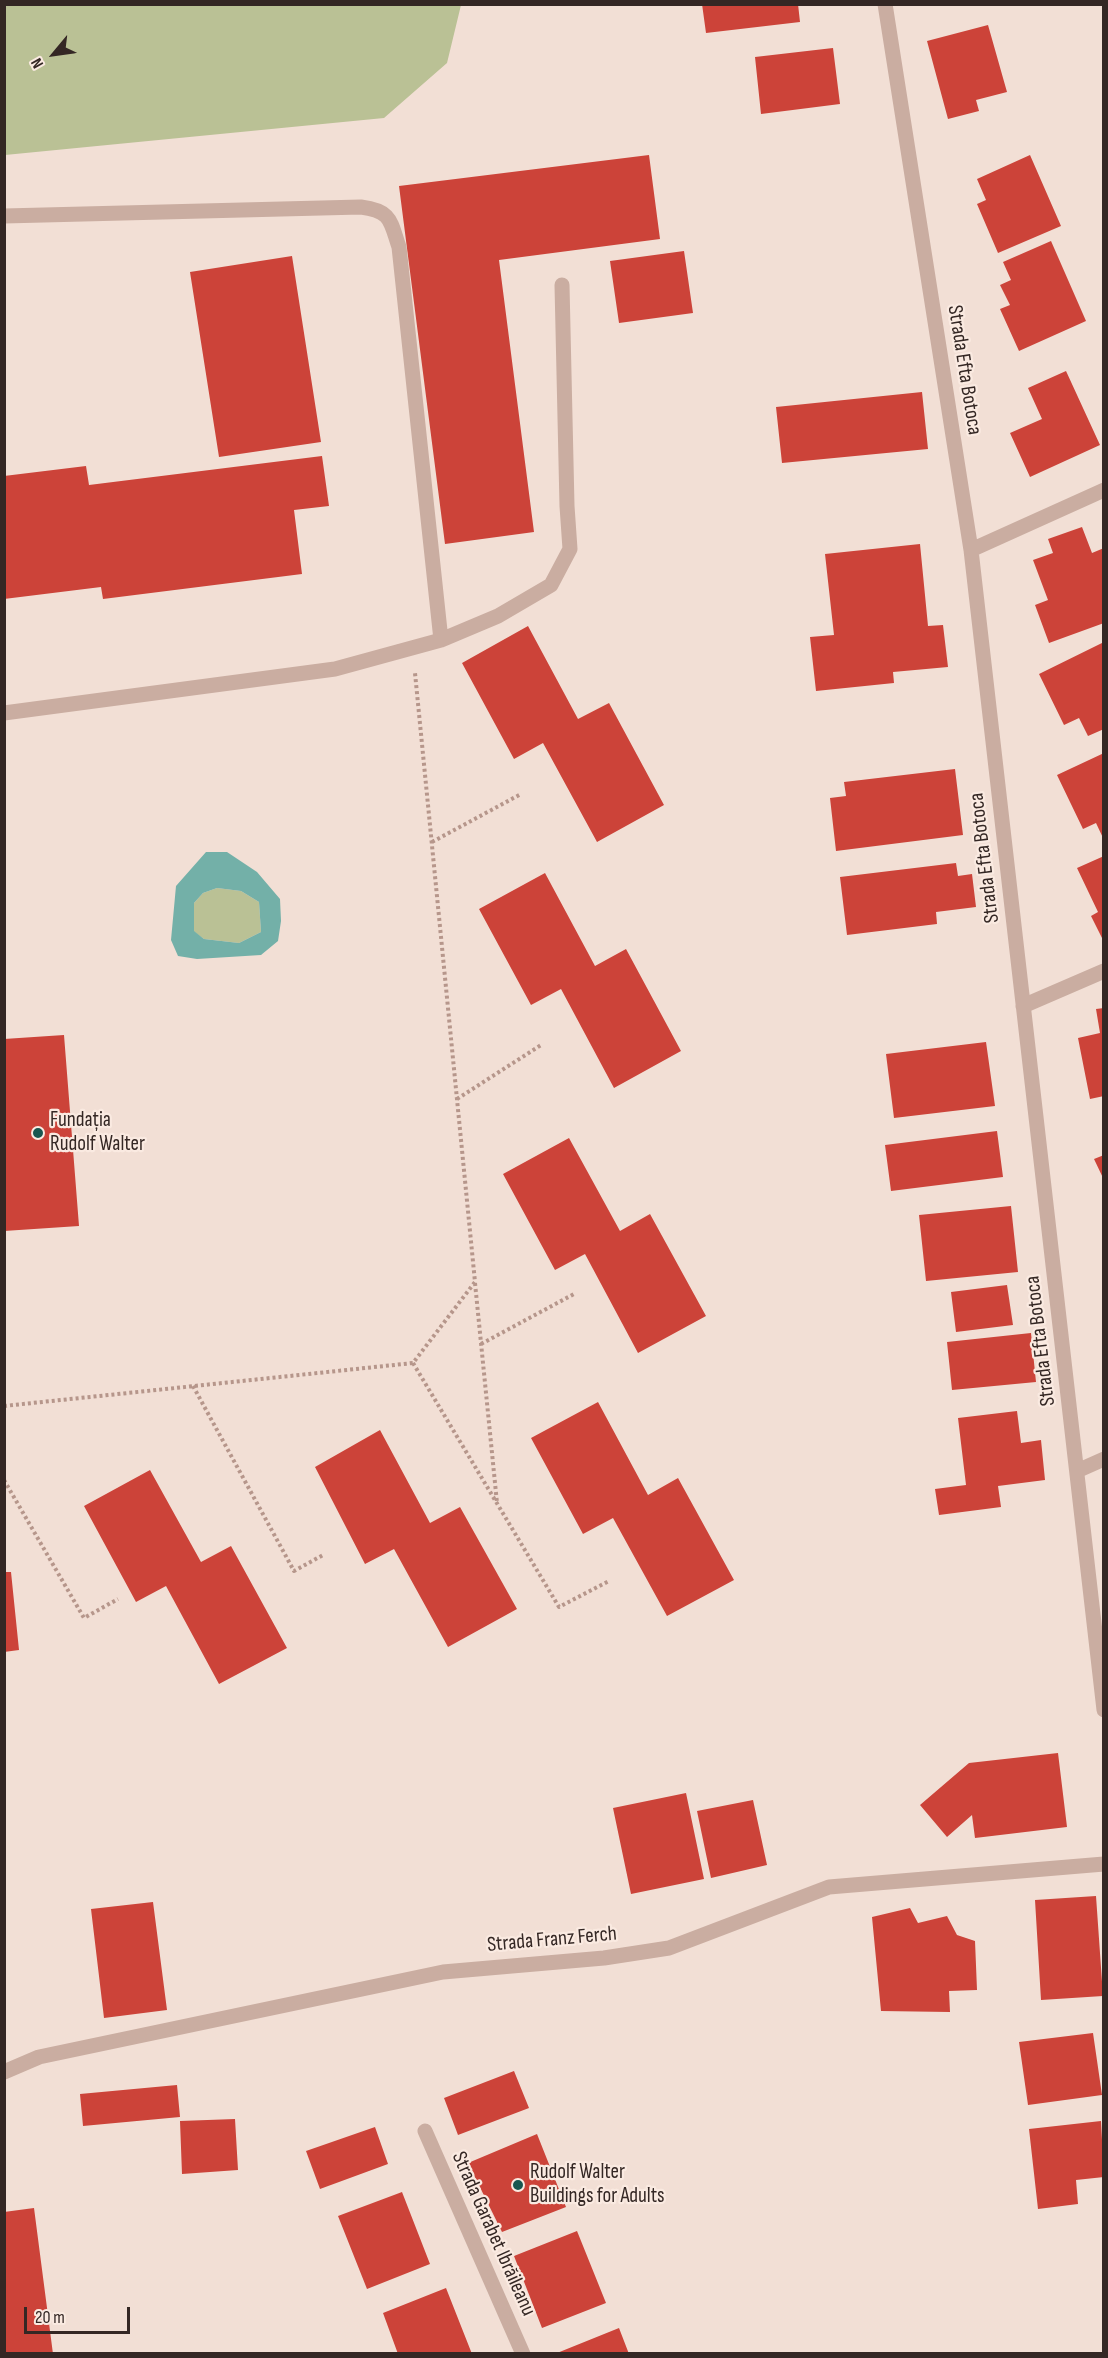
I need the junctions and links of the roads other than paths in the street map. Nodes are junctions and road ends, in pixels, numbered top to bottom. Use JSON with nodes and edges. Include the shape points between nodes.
{"nodes":[{"id":1,"x":885,"y":4,"type":"edge"},
{"id":2,"x":4,"y":216,"type":"edge"},
{"id":3,"x":562,"y":285,"type":"dead end"},
{"id":4,"x":1104,"y":490,"type":"edge"},
{"id":5,"x":971,"y":550,"type":"junction"},
{"id":6,"x":441,"y":640,"type":"junction"},
{"id":7,"x":4,"y":713,"type":"edge"},
{"id":8,"x":1104,"y":972,"type":"edge"},
{"id":9,"x":1023,"y":1006,"type":"junction"},
{"id":10,"x":1104,"y":1460,"type":"edge"},
{"id":11,"x":1077,"y":1471,"type":"junction"},
{"id":12,"x":1104,"y":1710,"type":"edge"},
{"id":13,"x":1104,"y":1864,"type":"edge"},
{"id":14,"x":4,"y":2072,"type":"edge"},
{"id":15,"x":425,"y":2131,"type":"dead end"},
{"id":16,"x":523,"y":2354,"type":"edge"}],
"edges":[{"from":1,"to":5,"type":"street","name":"Strada Efta Botoca"},
{"from":2,"to":6,"type":"street","via":[[361,207],[376,209],[389,218],[399,247]]},
{"from":3,"to":6,"type":"street","via":[[570,549],[551,585],[498,616]]},
{"from":4,"to":5,"type":"street"},
{"from":5,"to":9,"type":"street","name":"Strada Efta Botoca"},
{"from":6,"to":7,"type":"street","via":[[335,669]]},
{"from":8,"to":9,"type":"street"},
{"from":9,"to":11,"type":"street","name":"Strada Efta Botoca"},
{"from":10,"to":11,"type":"street"},
{"from":11,"to":12,"type":"street","name":"Strada Efta Botoca"},
{"from":13,"to":14,"type":"street","name":"Strada Franz Ferch","via":[[829,1887],[669,1948],[604,1958],[442,1971],[39,2057]]},
{"from":15,"to":16,"type":"street","name":"Strada Garabet Ibrăileanu"}]}
